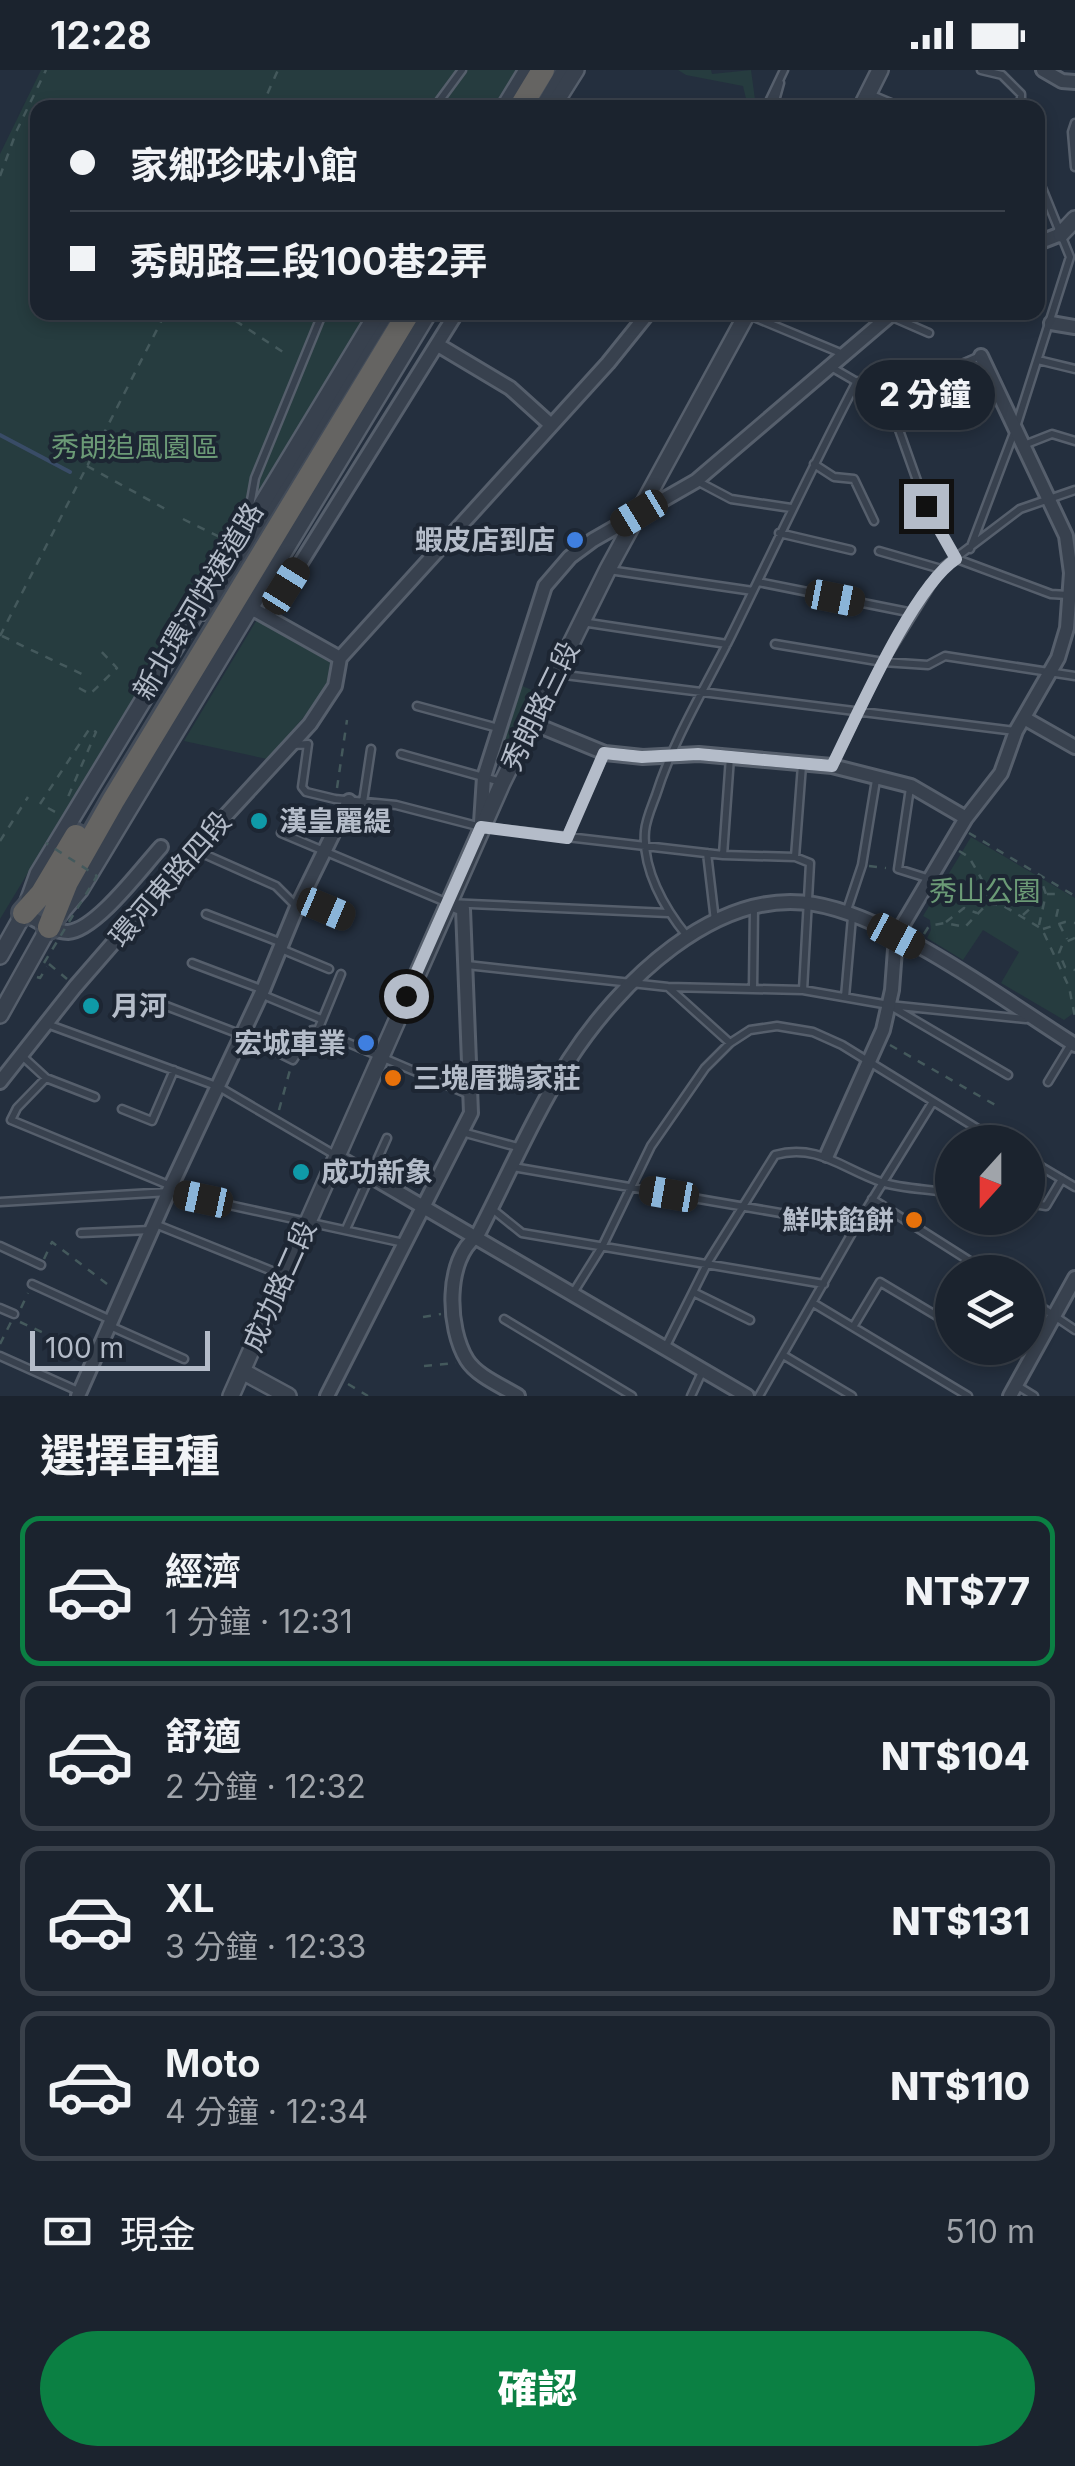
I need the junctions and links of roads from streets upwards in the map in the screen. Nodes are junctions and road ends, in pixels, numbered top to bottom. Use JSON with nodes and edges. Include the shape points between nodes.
{"nodes":[{"id":1,"x":527,"y":70,"type":"edge"},
{"id":2,"x":540,"y":70,"type":"edge"},
{"id":3,"x":559,"y":70,"type":"edge"},
{"id":4,"x":576,"y":70,"type":"edge"},
{"id":5,"x":880,"y":70,"type":"edge"},
{"id":6,"x":1043,"y":70,"type":"edge"},
{"id":7,"x":1075,"y":82,"type":"edge"},
{"id":8,"x":509,"y":100,"type":"edge"},
{"id":9,"x":522,"y":100,"type":"edge"},
{"id":10,"x":542,"y":100,"type":"edge"},
{"id":11,"x":557,"y":100,"type":"edge"},
{"id":12,"x":864,"y":100,"type":"edge"},
{"id":13,"x":1075,"y":219,"type":"edge"},
{"id":14,"x":1061,"y":234,"type":"joint"},
{"id":15,"x":1045,"y":240,"type":"edge"},
{"id":16,"x":373,"y":320,"type":"edge"},
{"id":17,"x":387,"y":320,"type":"edge"},
{"id":18,"x":404,"y":320,"type":"edge"},
{"id":19,"x":412,"y":320,"type":"edge"},
{"id":20,"x":423,"y":320,"type":"edge"},
{"id":21,"x":453,"y":320,"type":"edge"},
{"id":22,"x":641,"y":320,"type":"edge"},
{"id":23,"x":742,"y":320,"type":"edge"},
{"id":24,"x":885,"y":320,"type":"edge"},
{"id":25,"x":1051,"y":322,"type":"road end"},
{"id":26,"x":1075,"y":327,"type":"edge"},
{"id":27,"x":438,"y":345,"type":"junction"},
{"id":28,"x":981,"y":356,"type":"road end"},
{"id":29,"x":551,"y":426,"type":"junction"},
{"id":30,"x":639,"y":513,"type":"junction"},
{"id":31,"x":1072,"y":553,"type":"edge"},
{"id":32,"x":1072,"y":586,"type":"edge"},
{"id":33,"x":228,"y":596,"type":"junction"},
{"id":34,"x":267,"y":617,"type":"junction"},
{"id":35,"x":340,"y":658,"type":"junction"},
{"id":36,"x":1024,"y":718,"type":"junction"},
{"id":37,"x":532,"y":723,"type":"junction"},
{"id":38,"x":1075,"y":747,"type":"edge"},
{"id":39,"x":349,"y":801,"type":"road end"},
{"id":40,"x":965,"y":826,"type":"junction"},
{"id":41,"x":481,"y":827,"type":"junction"},
{"id":42,"x":161,"y":848,"type":"dead end"},
{"id":43,"x":448,"y":903,"type":"junction"},
{"id":44,"x":24,"y":913,"type":"junction"},
{"id":45,"x":49,"y":927,"type":"junction"},
{"id":46,"x":896,"y":936,"type":"junction"},
{"id":47,"x":2,"y":953,"type":"edge"},
{"id":48,"x":0,"y":1015,"type":"edge"},
{"id":49,"x":1074,"y":1044,"type":"edge"},
{"id":50,"x":0,"y":1082,"type":"edge"},
{"id":51,"x":826,"y":1155,"type":"road end"},
{"id":52,"x":336,"y":1156,"type":"junction"},
{"id":53,"x":424,"y":1207,"type":"junction"},
{"id":54,"x":477,"y":1236,"type":"junction"},
{"id":55,"x":1075,"y":1278,"type":"edge"},
{"id":56,"x":242,"y":1371,"type":"junction"},
{"id":57,"x":1013,"y":1390,"type":"edge"},
{"id":58,"x":79,"y":1394,"type":"edge"},
{"id":59,"x":231,"y":1396,"type":"edge"},
{"id":60,"x":288,"y":1396,"type":"edge"},
{"id":61,"x":327,"y":1396,"type":"edge"},
{"id":62,"x":518,"y":1396,"type":"edge"},
{"id":63,"x":747,"y":1396,"type":"edge"}],
"edges":[{"from":1,"to":8,"type":"street"},
{"from":2,"to":9,"type":"highway"},
{"from":3,"to":10,"type":"highway"},
{"from":4,"to":11,"type":"street"},
{"from":5,"to":12,"type":"street"},
{"from":6,"to":7,"type":"street"},
{"from":13,"to":14,"type":"street"},
{"from":14,"to":15,"type":"street"},
{"from":16,"to":33,"type":"street","via":[[250,526]]},
{"from":17,"to":33,"type":"highway","name":"新北環河快速道路"},
{"from":18,"to":33,"type":"highway","name":"新北環河快速道路"},
{"from":19,"to":33,"type":"street"},
{"from":20,"to":33,"type":"street"},
{"from":21,"to":27,"type":"street"},
{"from":22,"to":29,"type":"street"},
{"from":23,"to":30,"type":"street","name":"秀朗路三段"},
{"from":24,"to":30,"type":"street","via":[[696,481]]},
{"from":25,"to":26,"type":"street"},
{"from":27,"to":29,"type":"street","via":[[510,388]]},
{"from":27,"to":34,"type":"street"},
{"from":28,"to":31,"type":"street"},
{"from":29,"to":35,"type":"street"},
{"from":30,"to":37,"type":"street","name":"秀朗路三段"},
{"from":30,"to":41,"type":"street","via":[[570,557],[545,586],[484,777]]},
{"from":31,"to":32,"type":"street"},
{"from":32,"to":36,"type":"street","via":[[1067,628]]},
{"from":33,"to":34,"type":"street"},
{"from":33,"to":44,"type":"highway","name":"新北環河快速道路"},
{"from":33,"to":45,"type":"highway","name":"新北環河快速道路","via":[[67,882]]},
{"from":34,"to":35,"type":"street"},
{"from":35,"to":50,"type":"street","name":"環河東路四段","via":[[331,696]]},
{"from":36,"to":38,"type":"street"},
{"from":36,"to":40,"type":"street","via":[[1002,772]]},
{"from":37,"to":40,"type":"street","via":[[604,753],[832,766],[911,786]]},
{"from":37,"to":41,"type":"street","name":"秀朗路三段"},
{"from":39,"to":58,"type":"street"},
{"from":40,"to":46,"type":"street"},
{"from":41,"to":43,"type":"street","name":"秀朗路三段"},
{"from":42,"to":45,"type":"street","name":"環河東路四段","via":[[90,924],[68,932]]},
{"from":43,"to":52,"type":"street","name":"成功路二段"},
{"from":43,"to":53,"type":"street","via":[[463,909],[471,1114]]},
{"from":44,"to":45,"type":"street"},
{"from":44,"to":47,"type":"street"},
{"from":45,"to":48,"type":"street"},
{"from":46,"to":49,"type":"street"},
{"from":46,"to":51,"type":"street","via":[[880,1039]]},
{"from":46,"to":54,"type":"street","via":[[805,904],[754,906],[687,936],[632,982],[570,1059]]},
{"from":52,"to":53,"type":"street"},
{"from":52,"to":56,"type":"street","name":"成功路二段"},
{"from":53,"to":54,"type":"street"},
{"from":53,"to":61,"type":"street"},
{"from":54,"to":62,"type":"street","via":[[467,1243],[452,1287],[454,1328],[468,1362]]},
{"from":54,"to":63,"type":"street"},
{"from":55,"to":57,"type":"street"},
{"from":56,"to":59,"type":"street","name":"成功路二段"},
{"from":56,"to":60,"type":"street"}]}
